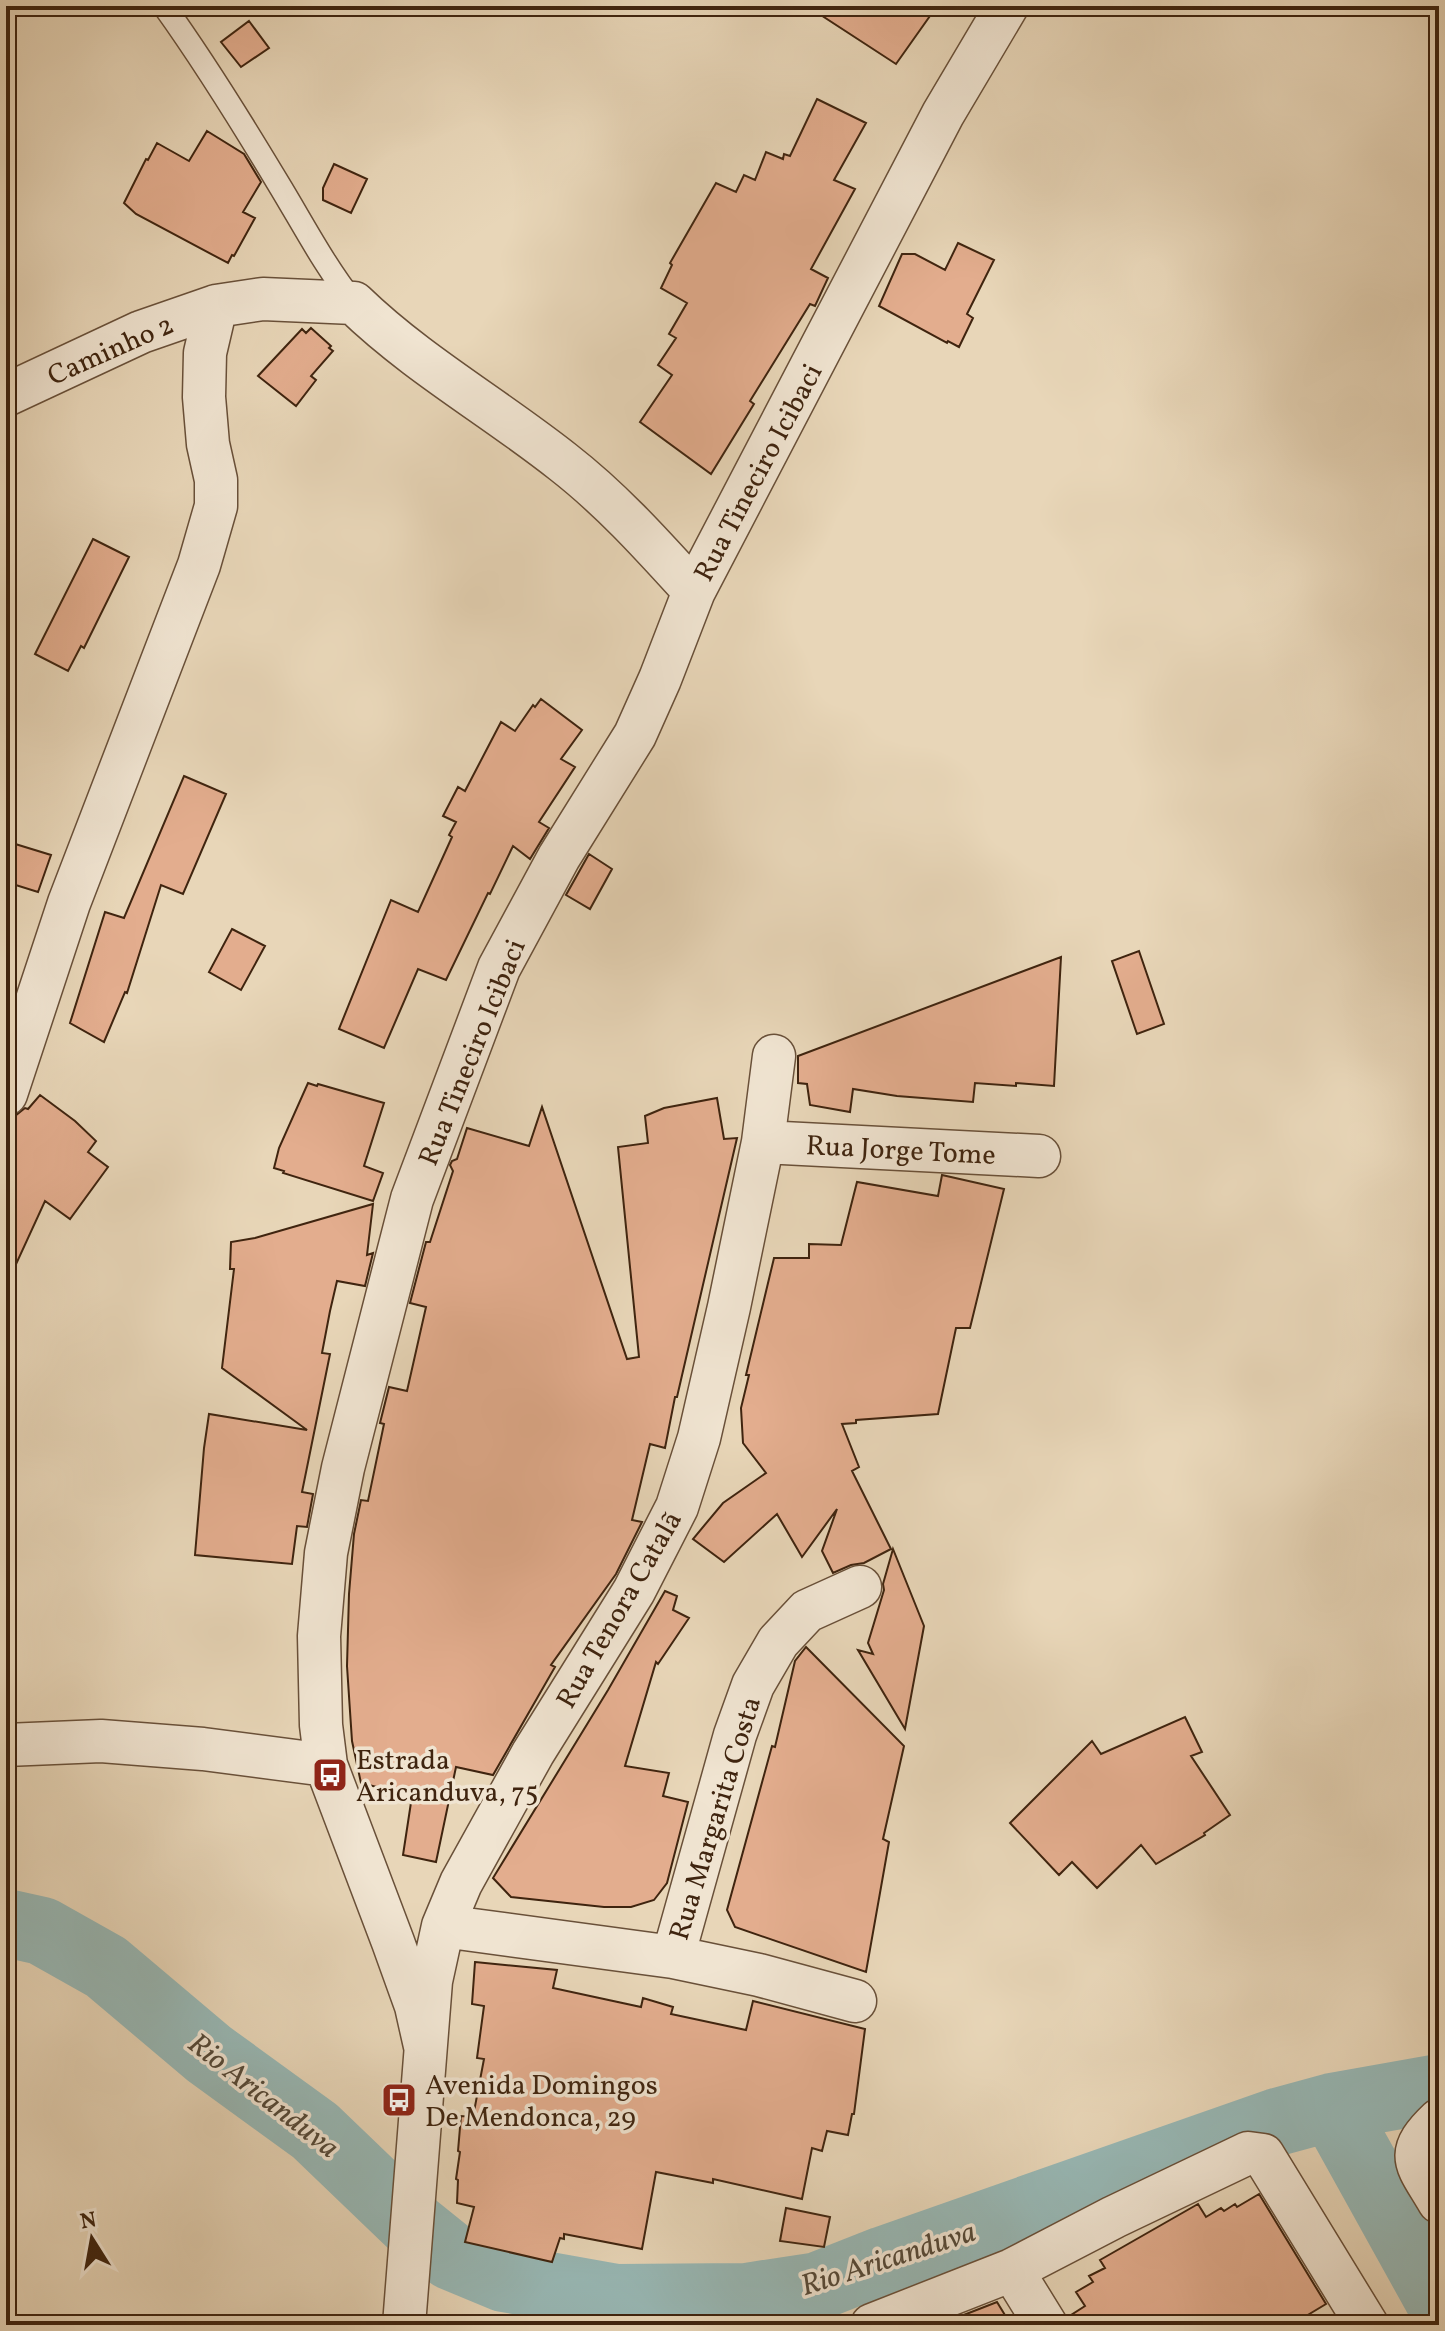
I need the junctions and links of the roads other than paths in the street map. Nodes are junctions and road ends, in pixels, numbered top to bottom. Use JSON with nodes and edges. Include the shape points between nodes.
{"nodes":[{"id":1,"x":164,"y":6,"type":"edge"},
{"id":2,"x":1007,"y":6,"type":"edge"},
{"id":3,"x":354,"y":303,"type":"junction"},
{"id":4,"x":216,"y":306,"type":"junction"},
{"id":5,"x":6,"y":395,"type":"edge"},
{"id":6,"x":694,"y":591,"type":"junction"},
{"id":7,"x":774,"y":1056,"type":"dead end"},
{"id":8,"x":6,"y":1094,"type":"edge"},
{"id":9,"x":763,"y":1142,"type":"junction"},
{"id":10,"x":1039,"y":1156,"type":"dead end"},
{"id":11,"x":860,"y":1587,"type":"dead end"},
{"id":12,"x":6,"y":1745,"type":"edge"},
{"id":13,"x":326,"y":1765,"type":"junction"},
{"id":14,"x":443,"y":1926,"type":"junction"},
{"id":15,"x":673,"y":1957,"type":"junction"},
{"id":16,"x":855,"y":2001,"type":"dead end"},
{"id":17,"x":425,"y":2046,"type":"junction"},
{"id":18,"x":1439,"y":2120,"type":"edge"},
{"id":19,"x":1439,"y":2202,"type":"edge"},
{"id":20,"x":1012,"y":2270,"type":"junction"},
{"id":21,"x":406,"y":2306,"type":"edge"},
{"id":22,"x":872,"y":2325,"type":"edge"},
{"id":23,"x":1046,"y":2325,"type":"edge"},
{"id":24,"x":1367,"y":2325,"type":"edge"}],
"edges":[{"from":1,"to":3,"type":"lane"},
{"from":2,"to":6,"type":"street","name":"Rua Tineciro Icibaci","via":[[943,114]]},
{"from":3,"to":4,"type":"street","name":"Caminho 2","via":[[263,299]]},
{"from":3,"to":6,"type":"street","via":[[405,347],[566,464],[639,530]]},
{"from":4,"to":5,"type":"street","name":"Caminho 2","via":[[141,332]]},
{"from":4,"to":8,"type":"street","via":[[205,353],[204,397],[216,506],[199,565],[69,903]]},
{"from":6,"to":13,"type":"street","name":"Rua Tineciro Icibaci","via":[[635,735],[559,857],[499,968],[412,1199],[326,1553],[319,1636]]},
{"from":7,"to":9,"type":"street","name":"Rua Tenora Catalã"},
{"from":9,"to":10,"type":"street","name":"Rua Jorge Tome"},
{"from":9,"to":14,"type":"street","name":"Rua Tenora Catalã","via":[[699,1438],[677,1507],[634,1591],[489,1831]]},
{"from":11,"to":15,"type":"street","name":"Rua Margarita Costa","via":[[807,1611],[778,1642],[753,1685]]},
{"from":12,"to":13,"type":"street","via":[[101,1741]]},
{"from":13,"to":17,"type":"street","name":"Rua Tineciro Icibaci","via":[[416,2006]]},
{"from":14,"to":15,"type":"street"},
{"from":14,"to":17,"type":"street","name":"Rua Tenora Catalã"},
{"from":15,"to":16,"type":"street"},
{"from":17,"to":21,"type":"street","name":"Rua Tenora Catalã"},
{"from":18,"to":19,"type":"street","via":[[1416,2148],[1416,2162]]},
{"from":20,"to":22,"type":"street"},
{"from":20,"to":23,"type":"street"},
{"from":20,"to":24,"type":"street","via":[[1254,2152],[1263,2155]]}]}
